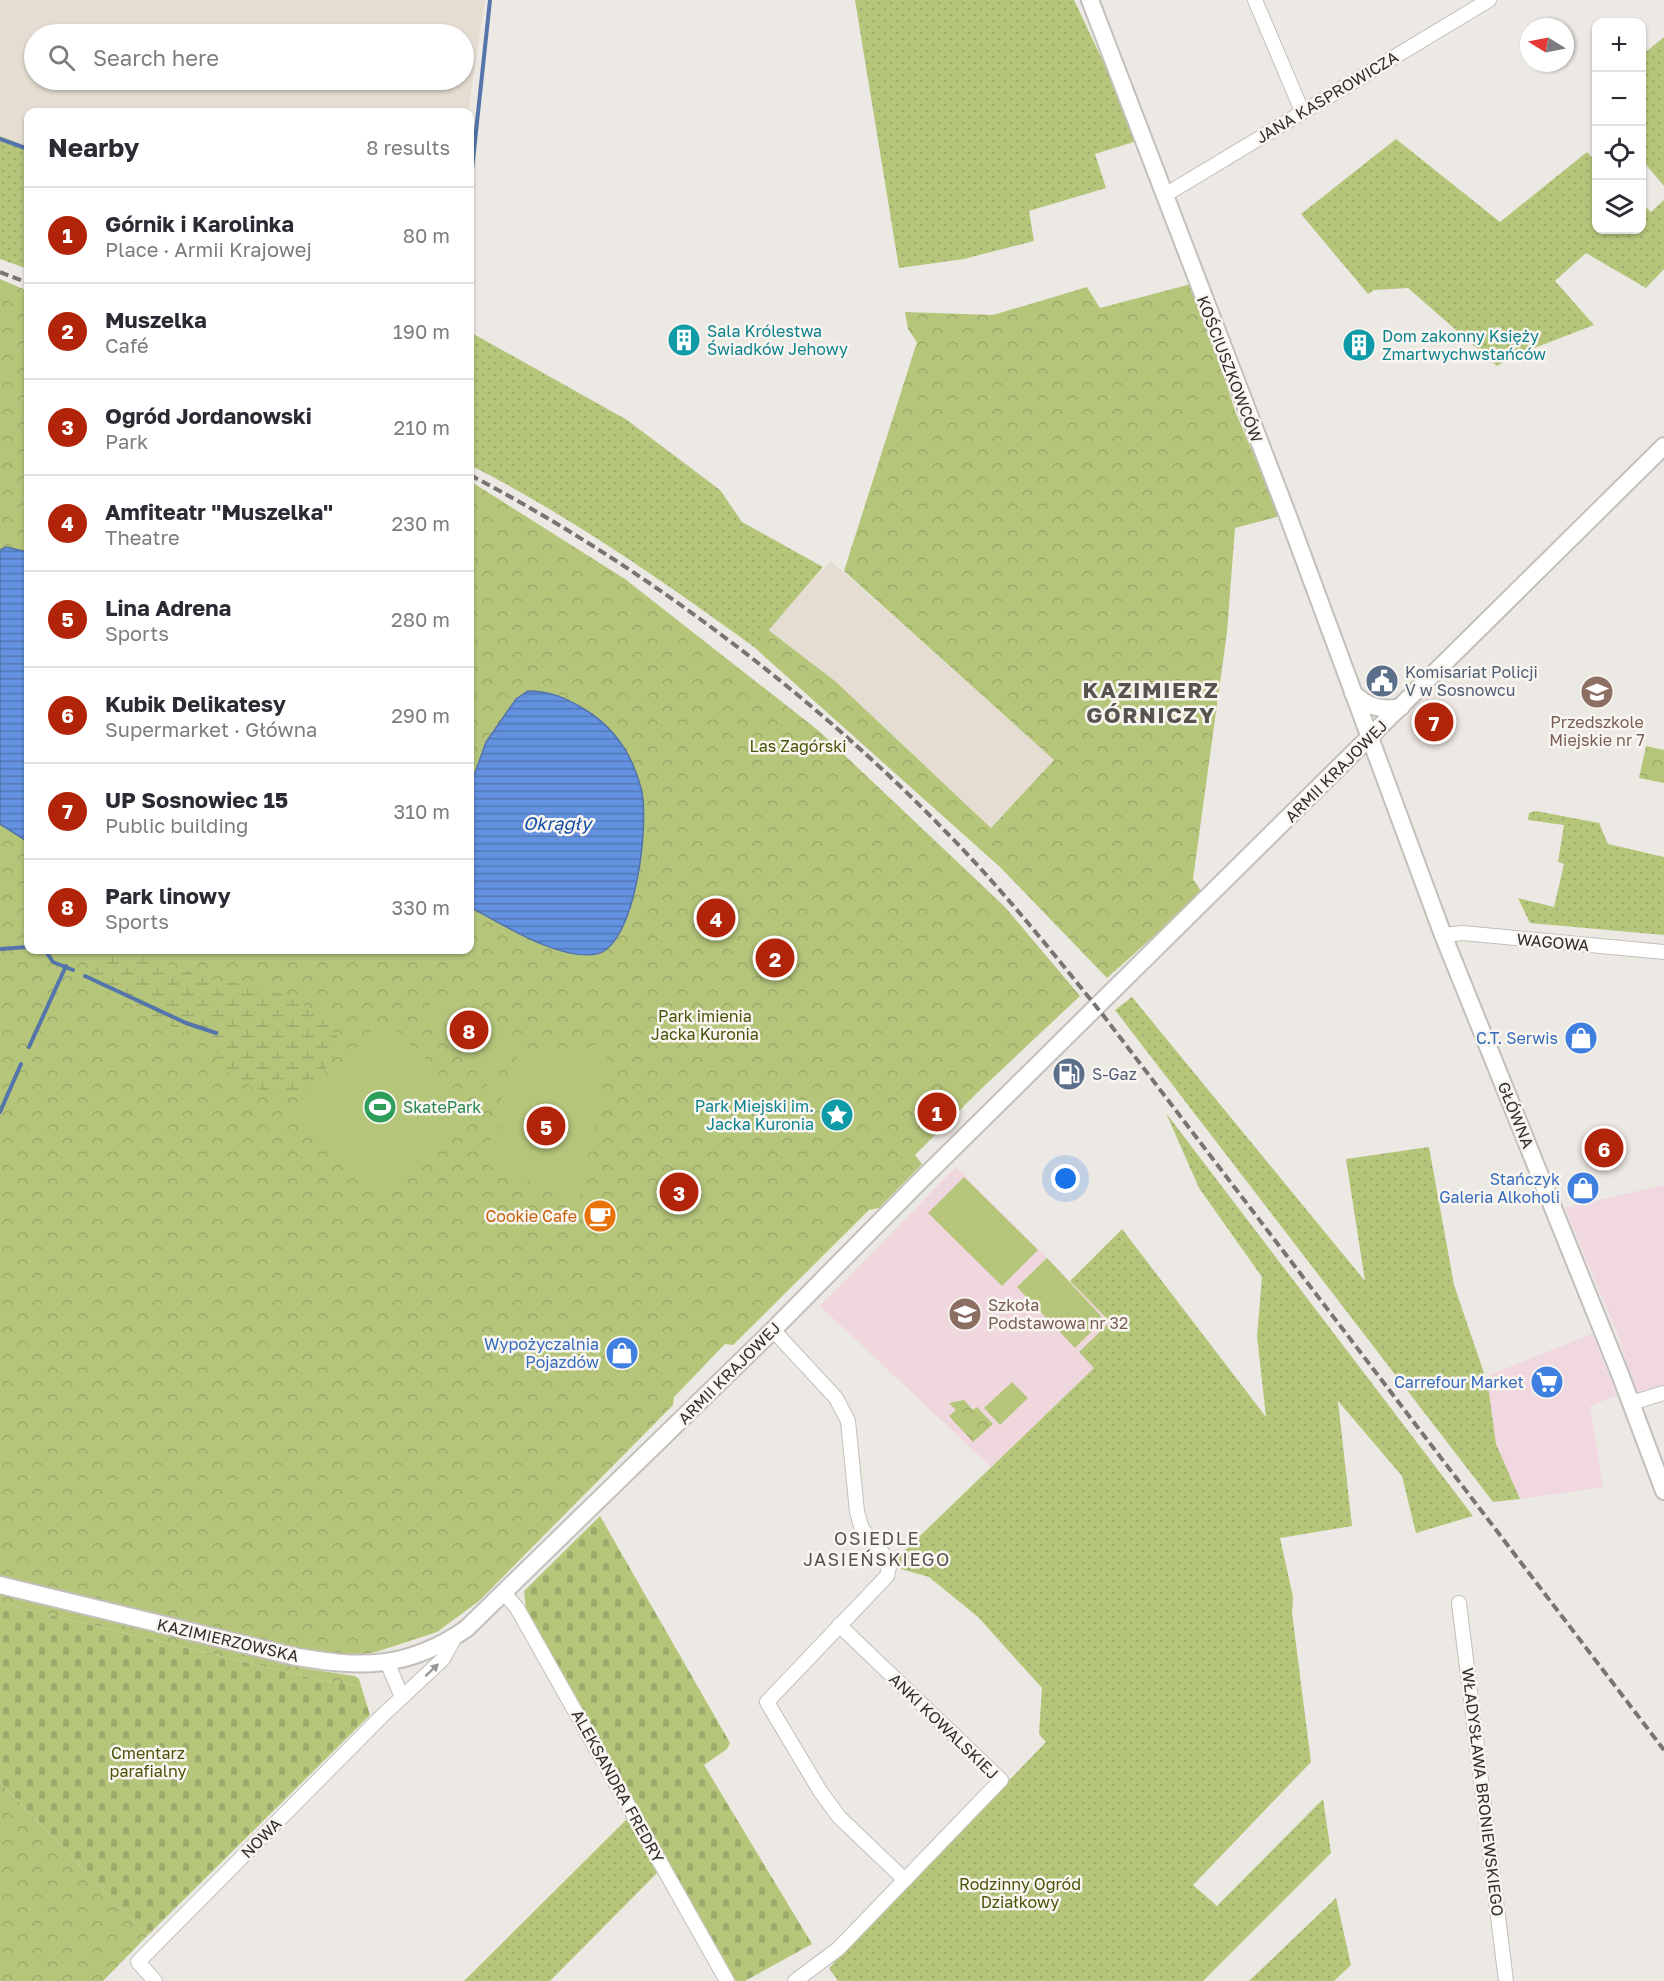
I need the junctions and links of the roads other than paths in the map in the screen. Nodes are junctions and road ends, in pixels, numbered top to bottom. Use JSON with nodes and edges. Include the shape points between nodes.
{"nodes":[{"id":1,"x":1090,"y":0,"type":"edge"},
{"id":2,"x":1255,"y":0,"type":"edge"},
{"id":3,"x":1489,"y":0,"type":"edge"},
{"id":4,"x":1302,"y":111,"type":"junction"},
{"id":5,"x":1165,"y":195,"type":"junction"},
{"id":6,"x":1664,"y":446,"type":"edge"},
{"id":7,"x":1353,"y":693,"type":"junction"},
{"id":8,"x":1401,"y":707,"type":"junction"},
{"id":9,"x":1369,"y":738,"type":"junction"},
{"id":10,"x":1443,"y":935,"type":"junction"},
{"id":11,"x":1664,"y":952,"type":"edge"},
{"id":12,"x":773,"y":1330,"type":"junction"},
{"id":13,"x":1664,"y":1394,"type":"edge"},
{"id":14,"x":1631,"y":1403,"type":"junction"},
{"id":15,"x":1664,"y":1491,"type":"edge"},
{"id":16,"x":0,"y":1586,"type":"edge"},
{"id":17,"x":505,"y":1594,"type":"junction"},
{"id":18,"x":1459,"y":1603,"type":"dead end"},
{"id":19,"x":839,"y":1625,"type":"junction"},
{"id":20,"x":454,"y":1637,"type":"junction"},
{"id":21,"x":387,"y":1662,"type":"junction"},
{"id":22,"x":402,"y":1697,"type":"junction"},
{"id":23,"x":905,"y":1880,"type":"junction"},
{"id":24,"x":155,"y":1981,"type":"edge"},
{"id":25,"x":727,"y":1981,"type":"edge"},
{"id":26,"x":795,"y":1981,"type":"edge"},
{"id":27,"x":1506,"y":1981,"type":"edge"}],
"edges":[{"from":1,"to":5,"type":"street","name":"KOŚCIUSZKOWCÓW"},
{"from":2,"to":4,"type":"street"},
{"from":3,"to":4,"type":"street","name":"JANA KASPROWICZA"},
{"from":4,"to":5,"type":"street","name":"JANA KASPROWICZA"},
{"from":5,"to":7,"type":"street","name":"KOŚCIUSZKOWCÓW"},
{"from":6,"to":8,"type":"street","name":"ARMII KRAJOWEJ"},
{"from":7,"to":8,"type":"street","via":[[1378,708]]},
{"from":7,"to":9,"type":"street","name":"KOŚCIUSZKOWCÓW"},
{"from":8,"to":9,"type":"street","name":"ARMII KRAJOWEJ"},
{"from":9,"to":10,"type":"street","name":"GŁÓWNA"},
{"from":9,"to":12,"type":"street","name":"ARMII KRAJOWEJ"},
{"from":10,"to":11,"type":"street","name":"WAGOWA","via":[[1463,933]]},
{"from":10,"to":14,"type":"street","name":"GŁÓWNA"},
{"from":12,"to":17,"type":"street","name":"ARMII KRAJOWEJ"},
{"from":12,"to":19,"type":"street","via":[[843,1409],[848,1421],[862,1529],[890,1562],[887,1576]]},
{"from":13,"to":14,"type":"street"},
{"from":14,"to":15,"type":"street","name":"GŁÓWNA"},
{"from":16,"to":21,"type":"street","name":"KAZIMIERZOWSKA","via":[[292,1656],[340,1665]]},
{"from":17,"to":20,"type":"street","name":"ARMII KRAJOWEJ"},
{"from":17,"to":25,"type":"street","name":"ALEKSANDRA FREDRY","via":[[523,1617]]},
{"from":18,"to":27,"type":"street","name":"WŁADYSŁAWA BRONIEWSKIEGO"},
{"from":19,"to":23,"type":"street","via":[[767,1702],[838,1817]]},
{"from":19,"to":23,"type":"street","name":"ANKI KOWALSKIEJ","via":[[1002,1780]]},
{"from":20,"to":21,"type":"street","name":"KAZIMIERZOWSKA","via":[[417,1655]]},
{"from":22,"to":20,"type":"street","name":"NOWA","one_way":true,"via":[[443,1659]]},
{"from":21,"to":22,"type":"street"},
{"from":22,"to":24,"type":"street","name":"NOWA","via":[[138,1962]]},
{"from":23,"to":26,"type":"street","name":"ANKI KOWALSKIEJ","via":[[838,1949]]}]}
